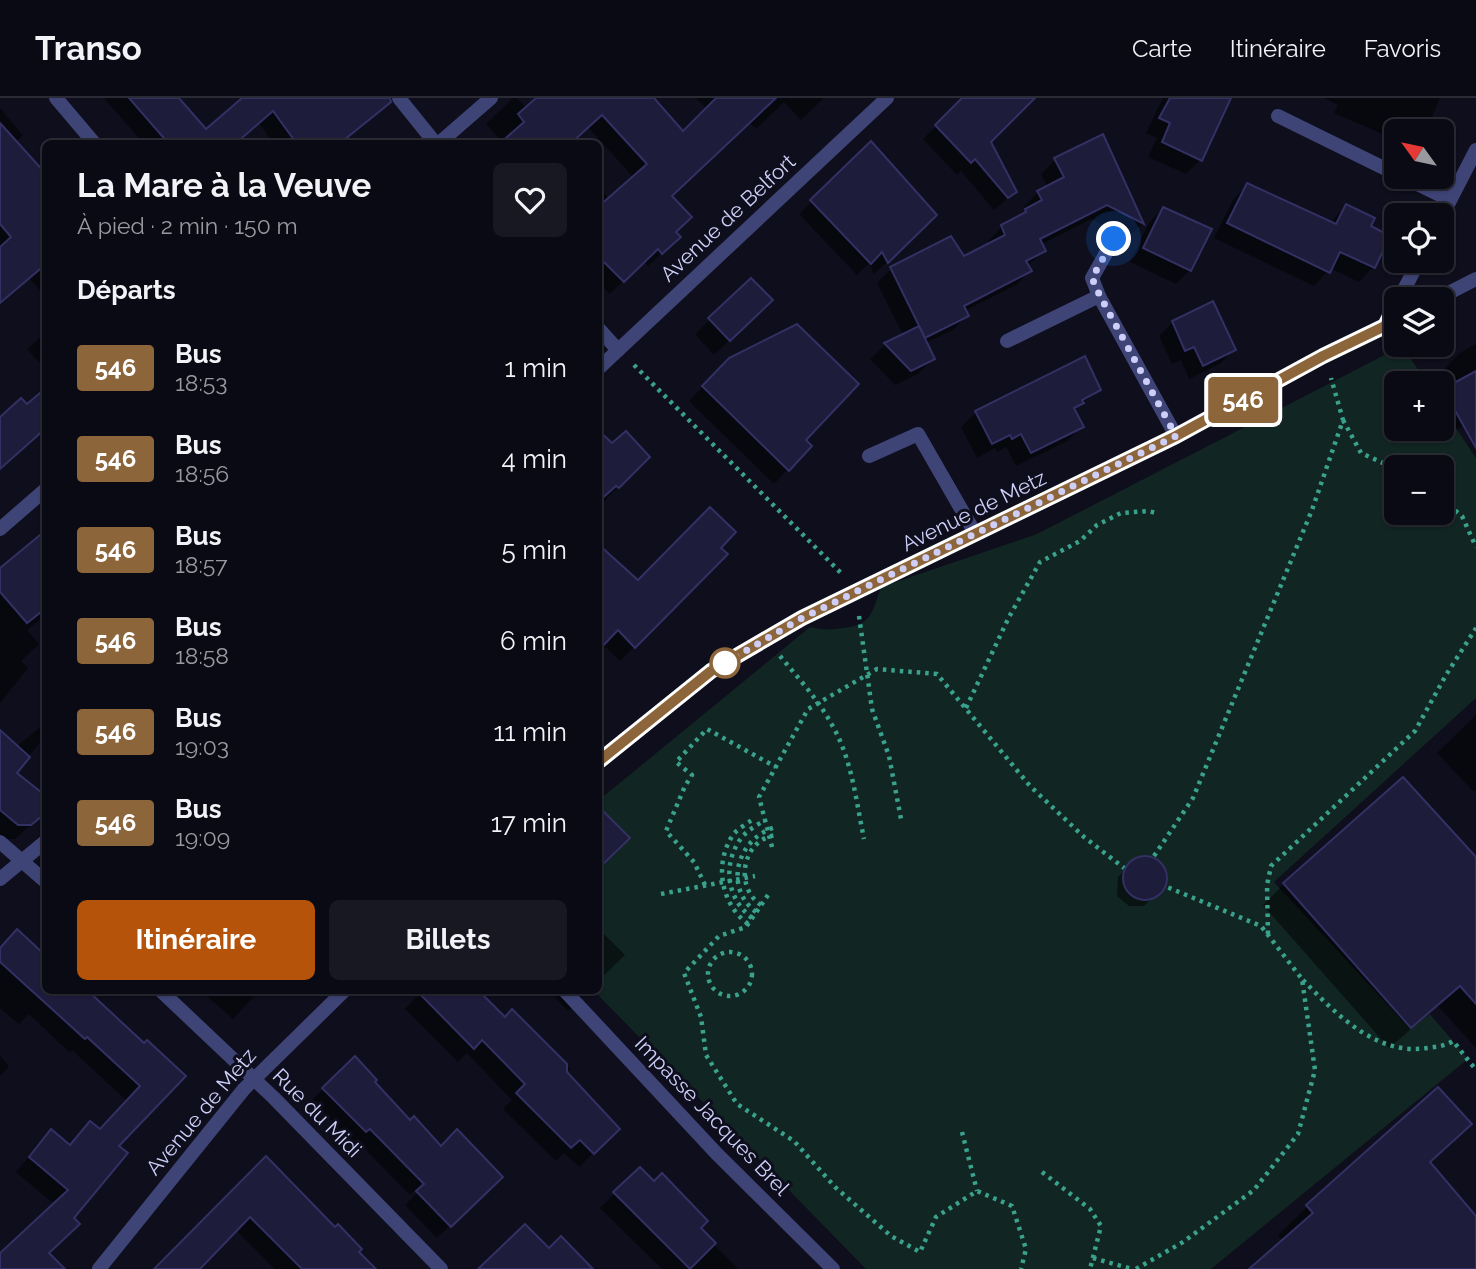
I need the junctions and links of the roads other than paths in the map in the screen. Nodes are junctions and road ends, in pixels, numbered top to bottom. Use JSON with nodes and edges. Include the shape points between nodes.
{"nodes":[{"id":1,"x":56,"y":98,"type":"edge"},
{"id":2,"x":399,"y":98,"type":"edge"},
{"id":3,"x":491,"y":98,"type":"edge"},
{"id":4,"x":887,"y":98,"type":"edge"},
{"id":5,"x":1278,"y":116,"type":"dead end"},
{"id":6,"x":92,"y":140,"type":"edge"},
{"id":7,"x":434,"y":140,"type":"edge"},
{"id":8,"x":442,"y":140,"type":"edge"},
{"id":9,"x":1476,"y":150,"type":"edge"},
{"id":10,"x":1384,"y":168,"type":"edge"},
{"id":11,"x":1428,"y":189,"type":"edge"},
{"id":12,"x":1450,"y":200,"type":"junction"},
{"id":13,"x":1448,"y":203,"type":"edge"},
{"id":14,"x":1114,"y":239,"type":"dead end"},
{"id":15,"x":1476,"y":279,"type":"edge"},
{"id":16,"x":1454,"y":290,"type":"edge"},
{"id":17,"x":1100,"y":296,"type":"junction"},
{"id":18,"x":1384,"y":326,"type":"edge"},
{"id":19,"x":602,"y":332,"type":"edge"},
{"id":20,"x":1007,"y":341,"type":"dead end"},
{"id":21,"x":618,"y":350,"type":"junction"},
{"id":22,"x":602,"y":365,"type":"edge"},
{"id":23,"x":1176,"y":436,"type":"junction"},
{"id":24,"x":869,"y":456,"type":"dead end"},
{"id":25,"x":42,"y":492,"type":"edge"},
{"id":26,"x":0,"y":529,"type":"edge"},
{"id":27,"x":975,"y":533,"type":"junction"},
{"id":28,"x":602,"y":759,"type":"edge"},
{"id":29,"x":0,"y":842,"type":"edge"},
{"id":30,"x":42,"y":844,"type":"edge"},
{"id":31,"x":22,"y":860,"type":"junction"},
{"id":32,"x":42,"y":878,"type":"edge"},
{"id":33,"x":0,"y":879,"type":"edge"},
{"id":34,"x":164,"y":994,"type":"edge"},
{"id":35,"x":341,"y":994,"type":"edge"},
{"id":36,"x":568,"y":994,"type":"edge"},
{"id":37,"x":254,"y":1079,"type":"junction"},
{"id":38,"x":99,"y":1269,"type":"edge"},
{"id":39,"x":441,"y":1269,"type":"edge"},
{"id":40,"x":833,"y":1269,"type":"edge"}],
"edges":[{"from":1,"to":6,"type":"street"},
{"from":2,"to":7,"type":"street"},
{"from":3,"to":8,"type":"street"},
{"from":4,"to":21,"type":"street","name":"Avenue de Belfort"},
{"from":5,"to":10,"type":"street"},
{"from":9,"to":12,"type":"street"},
{"from":11,"to":12,"type":"street"},
{"from":12,"to":13,"type":"street"},
{"from":14,"to":17,"type":"street","via":[[1092,278]]},
{"from":15,"to":16,"type":"street"},
{"from":17,"to":20,"type":"street"},
{"from":17,"to":23,"type":"street"},
{"from":18,"to":23,"type":"street","name":"Avenue de Metz"},
{"from":19,"to":21,"type":"street"},
{"from":21,"to":22,"type":"street","name":"Avenue de Belfort"},
{"from":23,"to":27,"type":"street","name":"Avenue de Metz"},
{"from":24,"to":27,"type":"street","via":[[918,434]]},
{"from":25,"to":26,"type":"street"},
{"from":27,"to":28,"type":"street","name":"Avenue de Metz","via":[[802,618],[711,671]]},
{"from":29,"to":31,"type":"street"},
{"from":30,"to":31,"type":"street"},
{"from":31,"to":32,"type":"street"},
{"from":31,"to":33,"type":"street"},
{"from":34,"to":37,"type":"street","name":"Rue du Midi"},
{"from":35,"to":37,"type":"street","name":"Avenue de Metz"},
{"from":36,"to":40,"type":"street","name":"Impasse Jacques Brel","via":[[717,1154]]},
{"from":37,"to":38,"type":"street","name":"Avenue de Metz"},
{"from":37,"to":39,"type":"street","name":"Rue du Midi"}]}
